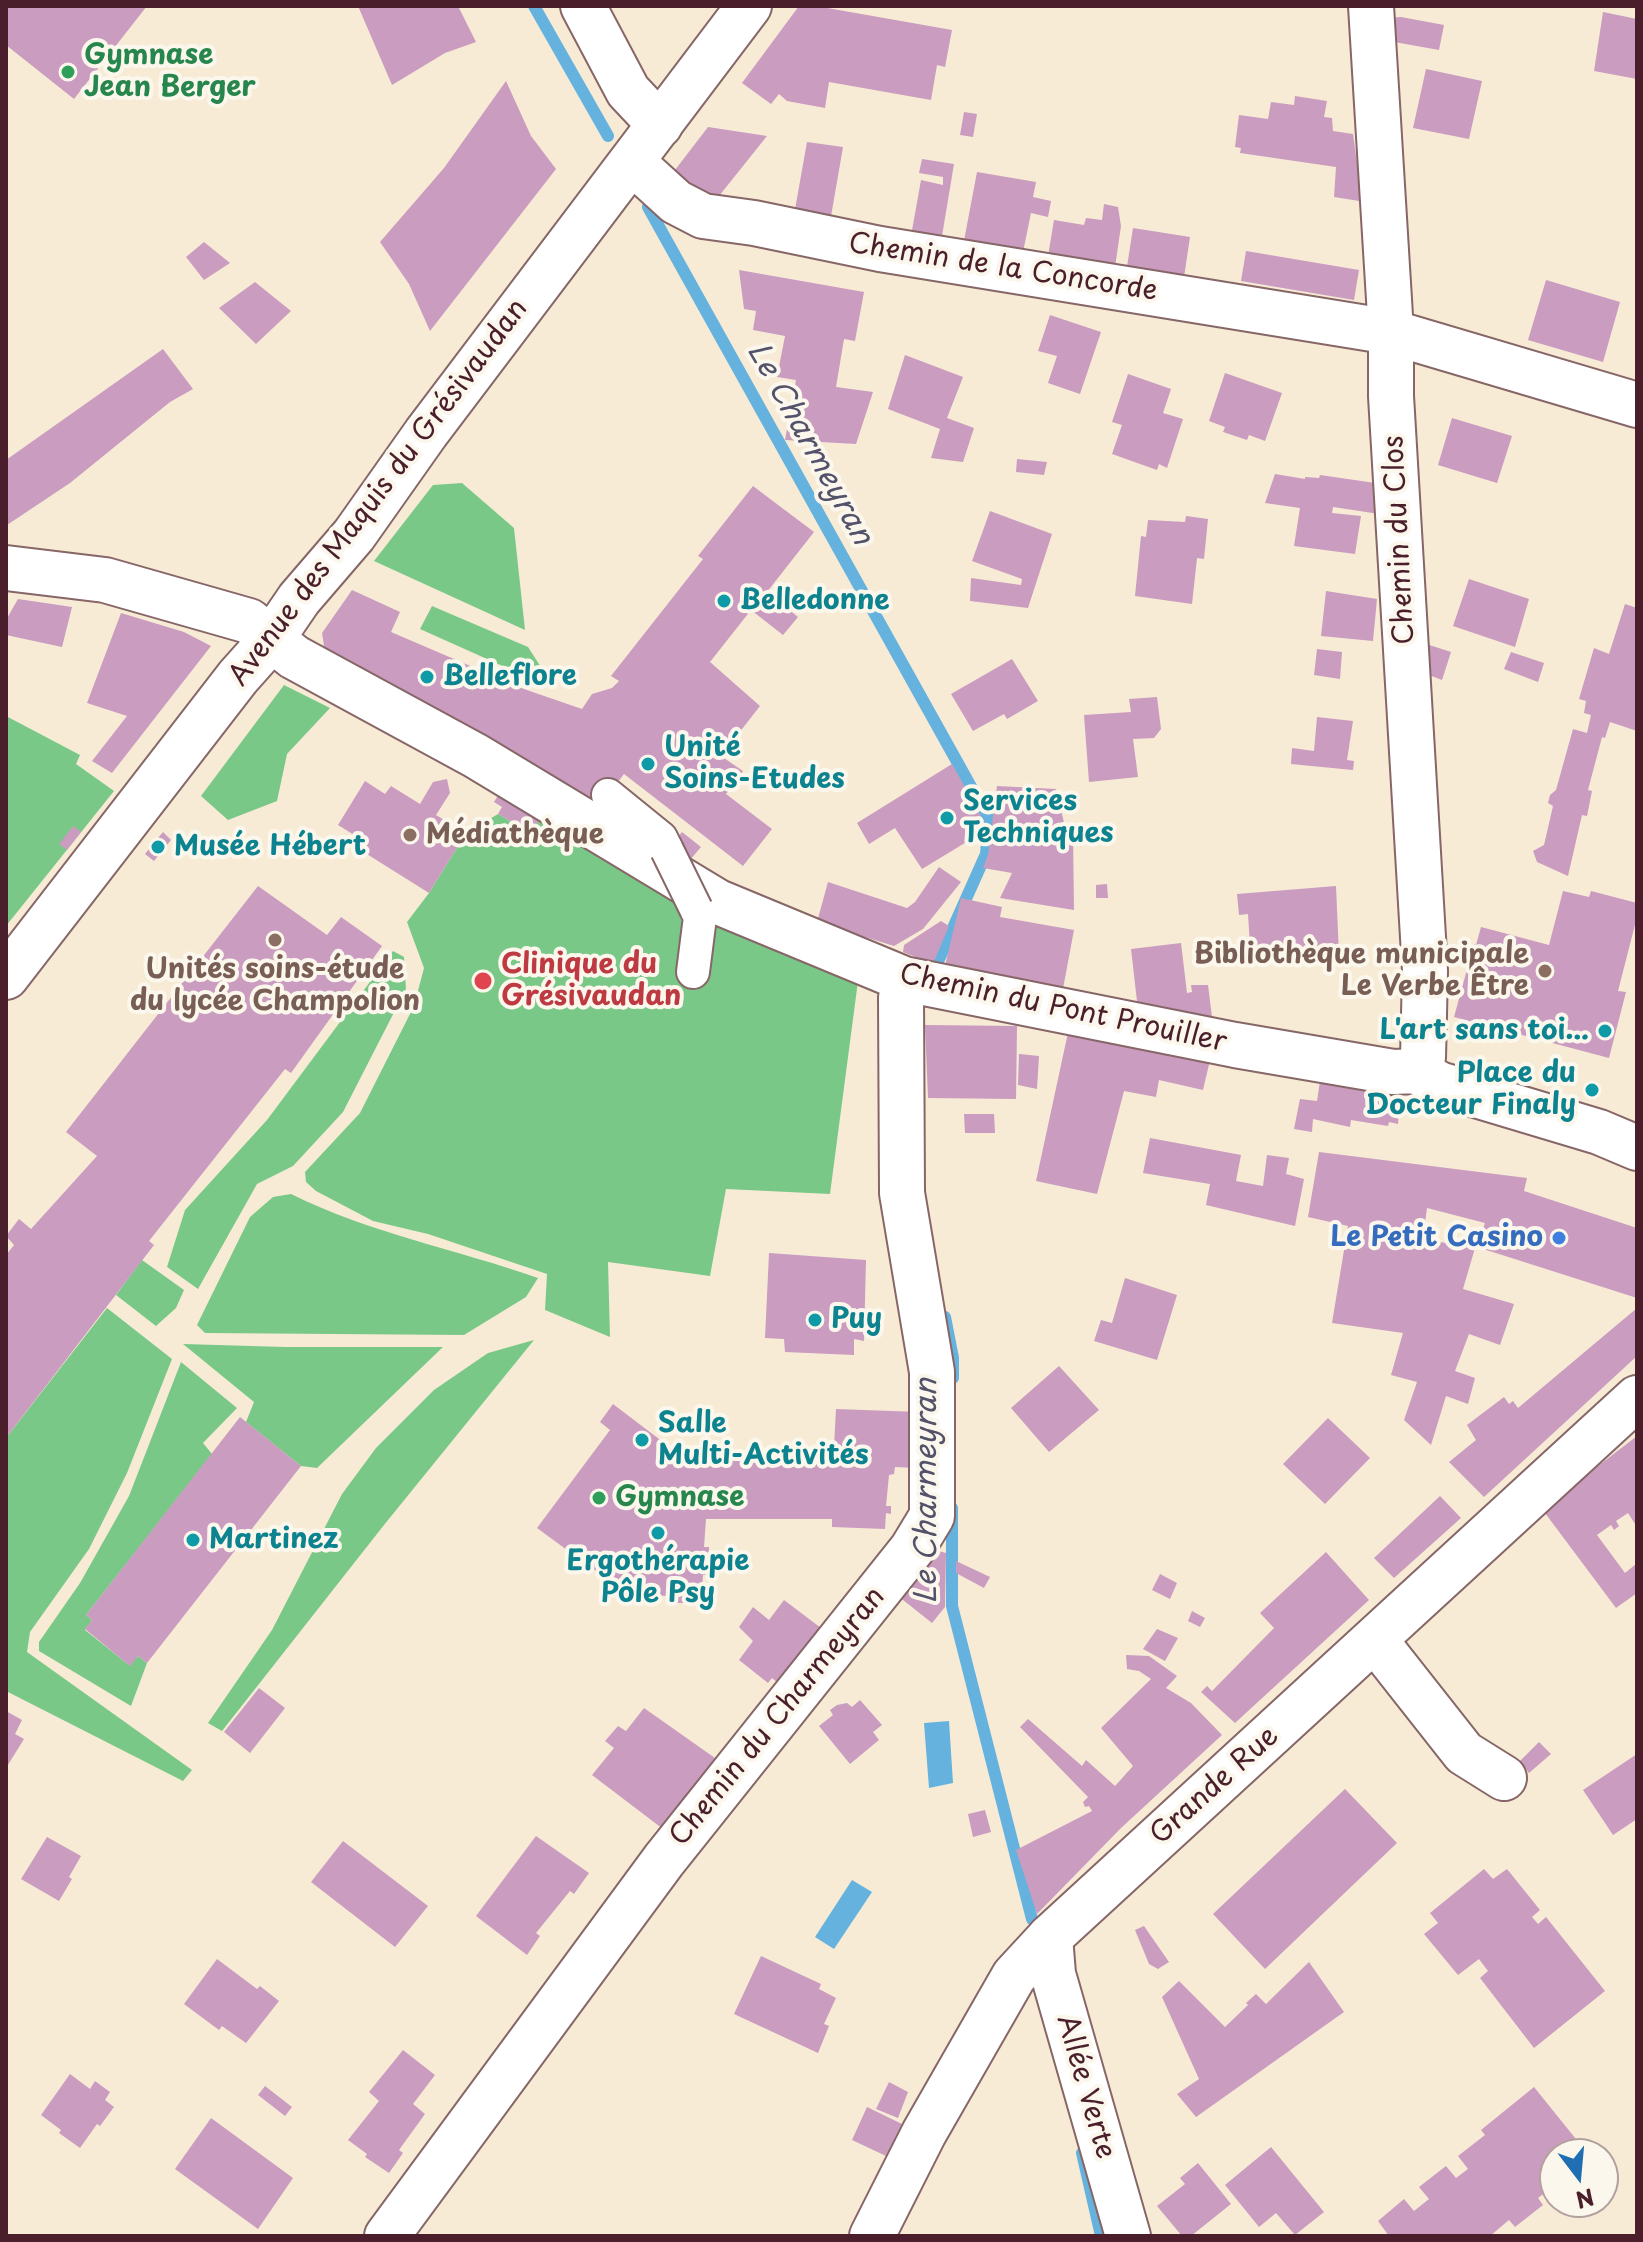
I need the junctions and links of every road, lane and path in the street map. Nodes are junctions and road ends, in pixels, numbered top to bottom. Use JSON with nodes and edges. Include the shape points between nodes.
{"nodes":[{"id":1,"x":583,"y":6,"type":"edge"},
{"id":2,"x":749,"y":6,"type":"edge"},
{"id":3,"x":1371,"y":6,"type":"edge"},
{"id":4,"x":660,"y":125,"type":"junction"},
{"id":5,"x":632,"y":162,"type":"junction"},
{"id":6,"x":1391,"y":332,"type":"junction"},
{"id":7,"x":1637,"y":405,"type":"edge"},
{"id":8,"x":6,"y":568,"type":"edge"},
{"id":9,"x":271,"y":640,"type":"junction"},
{"id":10,"x":608,"y":795,"type":"dead end"},
{"id":11,"x":693,"y":972,"type":"dead end"},
{"id":12,"x":6,"y":977,"type":"edge"},
{"id":13,"x":904,"y":979,"type":"junction"},
{"id":14,"x":1416,"y":1071,"type":"junction"},
{"id":15,"x":1637,"y":1148,"type":"edge"},
{"id":16,"x":1637,"y":1398,"type":"edge"},
{"id":17,"x":1375,"y":1640,"type":"junction"},
{"id":18,"x":1504,"y":1778,"type":"dead end"},
{"id":19,"x":1050,"y":1937,"type":"junction"},
{"id":20,"x":387,"y":2236,"type":"edge"},
{"id":21,"x":872,"y":2236,"type":"edge"},
{"id":22,"x":1128,"y":2236,"type":"edge"}],
"edges":[{"from":1,"to":4,"type":"street","via":[[628,91]]},
{"from":2,"to":4,"type":"street","name":"Avenue des Maquis du Grésivaudan"},
{"from":3,"to":6,"type":"street","name":"Chemin du Clos"},
{"from":4,"to":5,"type":"street","name":"Avenue des Maquis du Grésivaudan"},
{"from":5,"to":6,"type":"street","name":"Chemin de la Concorde","via":[[676,202],[703,216]]},
{"from":5,"to":9,"type":"street","name":"Avenue des Maquis du Grésivaudan"},
{"from":6,"to":7,"type":"street","name":"Chemin de la Concorde"},
{"from":6,"to":14,"type":"street","name":"Chemin du Clos","via":[[1425,971],[1423,1058]]},
{"from":8,"to":9,"type":"street","name":"Chemin du Pont Prouiller","via":[[119,584],[249,621]]},
{"from":9,"to":12,"type":"street","name":"Avenue des Maquis du Grésivaudan"},
{"from":9,"to":13,"type":"street","name":"Chemin du Pont Prouiller","via":[[718,902]]},
{"from":10,"to":11,"type":"street","bridge":true,"via":[[661,838],[700,917]]},
{"from":13,"to":14,"type":"street","name":"Chemin du Pont Prouiller","via":[[1235,1045],[1393,1072]]},
{"from":13,"to":20,"type":"street","name":"Chemin du Charmeyran","via":[[902,1193],[932,1372],[932,1516],[912,1549],[664,1860]]},
{"from":14,"to":15,"type":"street","name":"Chemin du Pont Prouiller","via":[[1439,1084]]},
{"from":16,"to":17,"type":"street","name":"Grande Rue"},
{"from":17,"to":18,"type":"street","via":[[1464,1753]]},
{"from":17,"to":19,"type":"street","name":"Grande Rue"},
{"from":19,"to":21,"type":"street","name":"Grande Rue","via":[[1014,1976]]},
{"from":19,"to":22,"type":"street","name":"Allée Verte","via":[[1053,1974]]}]}
